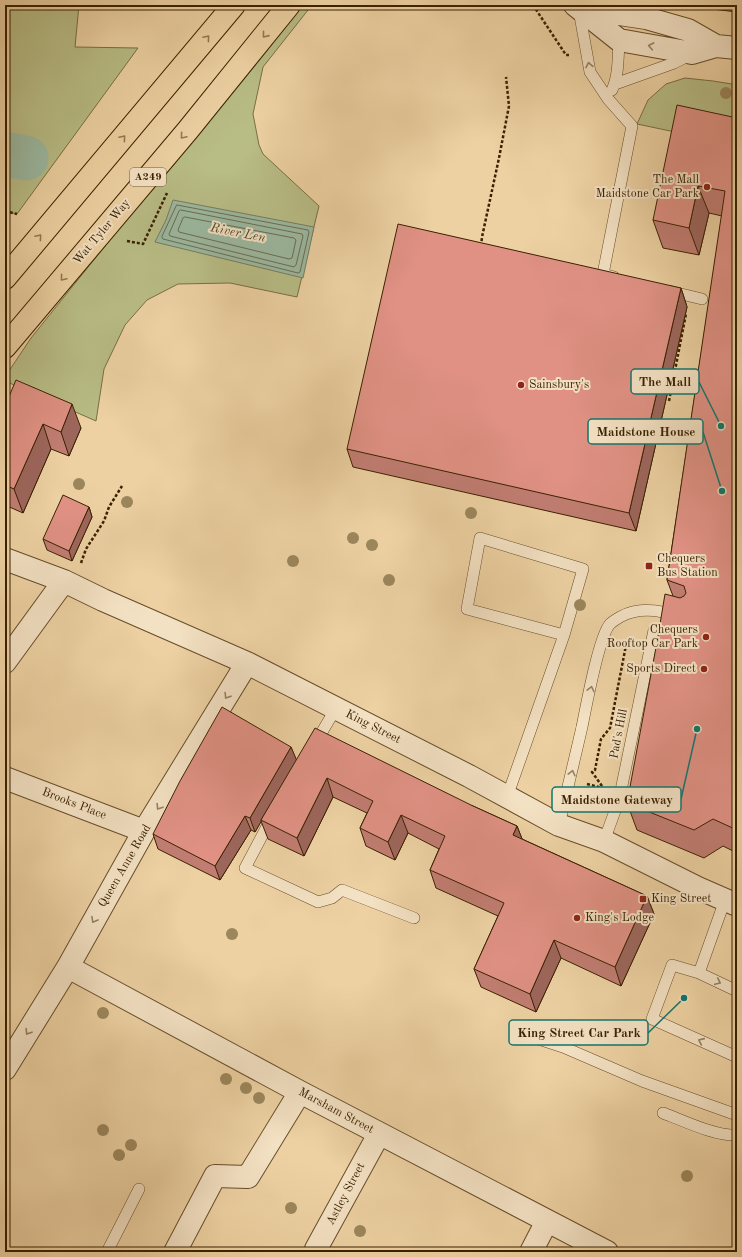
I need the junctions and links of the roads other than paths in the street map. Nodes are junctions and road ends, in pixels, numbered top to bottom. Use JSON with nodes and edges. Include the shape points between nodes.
{"nodes":[{"id":1,"x":234,"y":5,"type":"edge"},
{"id":2,"x":289,"y":5,"type":"edge"},
{"id":3,"x":577,"y":7,"type":"edge"},
{"id":4,"x":618,"y":40,"type":"junction"},
{"id":5,"x":726,"y":47,"type":"edge"},
{"id":6,"x":692,"y":54,"type":"junction"},
{"id":7,"x":615,"y":84,"type":"junction"},
{"id":8,"x":608,"y":99,"type":"junction"},
{"id":9,"x":5,"y":278,"type":"edge"},
{"id":10,"x":626,"y":280,"type":"edge"},
{"id":11,"x":656,"y":288,"type":"edge"},
{"id":12,"x":702,"y":299,"type":"dead end"},
{"id":13,"x":5,"y":347,"type":"edge"},
{"id":14,"x":5,"y":560,"type":"edge"},
{"id":15,"x":68,"y":583,"type":"junction"},
{"id":16,"x":689,"y":619,"type":"edge"},
{"id":17,"x":654,"y":630,"type":"dead end"},
{"id":18,"x":564,"y":635,"type":"junction"},
{"id":19,"x":5,"y":662,"type":"edge"},
{"id":20,"x":247,"y":663,"type":"junction"},
{"id":21,"x":336,"y":708,"type":"junction"},
{"id":22,"x":309,"y":754,"type":"edge"},
{"id":23,"x":5,"y":778,"type":"edge"},
{"id":24,"x":508,"y":797,"type":"junction"},
{"id":25,"x":278,"y":807,"type":"edge"},
{"id":26,"x":558,"y":824,"type":"junction"},
{"id":27,"x":144,"y":831,"type":"junction"},
{"id":28,"x":604,"y":841,"type":"junction"},
{"id":29,"x":731,"y":902,"type":"edge"},
{"id":30,"x":414,"y":918,"type":"dead end"},
{"id":31,"x":68,"y":967,"type":"junction"},
{"id":32,"x":699,"y":972,"type":"junction"},
{"id":33,"x":737,"y":991,"type":"edge"},
{"id":34,"x":520,"y":1033,"type":"dead end"},
{"id":35,"x":737,"y":1057,"type":"edge"},
{"id":36,"x":5,"y":1069,"type":"edge"},
{"id":37,"x":300,"y":1092,"type":"junction"},
{"id":38,"x":663,"y":1112,"type":"dead end"},
{"id":39,"x":737,"y":1115,"type":"edge"},
{"id":40,"x":379,"y":1134,"type":"junction"},
{"id":41,"x":737,"y":1134,"type":"edge"},
{"id":42,"x":139,"y":1189,"type":"dead end"},
{"id":43,"x":547,"y":1221,"type":"junction"},
{"id":44,"x":107,"y":1252,"type":"edge"},
{"id":45,"x":175,"y":1252,"type":"edge"},
{"id":46,"x":320,"y":1252,"type":"edge"},
{"id":47,"x":530,"y":1252,"type":"edge"},
{"id":48,"x":607,"y":1252,"type":"edge"}],
"edges":[{"from":9,"to":1,"type":"highway","one_way":true},
{"from":2,"to":13,"type":"highway","name":"Wat Tyler Way","number":"A249","one_way":true,"via":[[188,130]]},
{"from":3,"to":4,"type":"street"},
{"from":3,"to":5,"type":"street","via":[[646,18],[688,30]]},
{"from":8,"to":3,"type":"lane","one_way":true,"via":[[590,72]]},
{"from":6,"to":4,"type":"street","one_way":true},
{"from":4,"to":7,"type":"lane"},
{"from":5,"to":6,"type":"street"},
{"from":6,"to":7,"type":"lane"},
{"from":7,"to":8,"type":"lane"},
{"from":8,"to":10,"type":"lane","via":[[632,126],[603,274]]},
{"from":11,"to":12,"type":"lane"},
{"from":14,"to":15,"type":"street","name":"King Street"},
{"from":15,"to":19,"type":"street"},
{"from":15,"to":20,"type":"street","name":"King Street"},
{"from":26,"to":16,"type":"lane","one_way":true,"bridge":true,"via":[[601,641],[610,624],[624,615],[644,610]]},
{"from":17,"to":28,"type":"lane","name":"Pad's Hill","via":[[619,800]]},
{"from":18,"to":18,"type":"lane","via":[[583,569],[480,538],[467,609]]},
{"from":18,"to":24,"type":"lane"},
{"from":20,"to":21,"type":"street","name":"King Street"},
{"from":20,"to":27,"type":"street","name":"Queen Anne Road","one_way":true},
{"from":21,"to":22,"type":"lane"},
{"from":21,"to":24,"type":"street","name":"King Street"},
{"from":23,"to":27,"type":"street","name":"Brooks Place"},
{"from":24,"to":26,"type":"street","name":"King Street"},
{"from":25,"to":30,"type":"lane","via":[[245,868],[318,902],[332,898],[342,890]]},
{"from":26,"to":28,"type":"street","name":"King Street"},
{"from":27,"to":31,"type":"street","name":"Queen Anne Road","one_way":true},
{"from":28,"to":29,"type":"street","name":"King Street"},
{"from":29,"to":32,"type":"lane"},
{"from":31,"to":36,"type":"street","name":"Queen Anne Road","one_way":true},
{"from":31,"to":37,"type":"street","name":"Marsham Street"},
{"from":32,"to":33,"type":"lane","one_way":true},
{"from":35,"to":32,"type":"lane","one_way":true,"via":[[652,1019],[672,965]]},
{"from":34,"to":39,"type":"lane","via":[[563,1047],[642,1081]]},
{"from":37,"to":40,"type":"street","name":"Marsham Street"},
{"from":37,"to":45,"type":"street","via":[[248,1177],[215,1176]]},
{"from":38,"to":41,"type":"lane","via":[[719,1133]]},
{"from":40,"to":43,"type":"street","name":"Marsham Street"},
{"from":40,"to":46,"type":"street","name":"Astley Street","via":[[316,1249]]},
{"from":42,"to":44,"type":"lane"},
{"from":43,"to":47,"type":"street"},
{"from":43,"to":48,"type":"street","name":"Marsham Street"}]}
